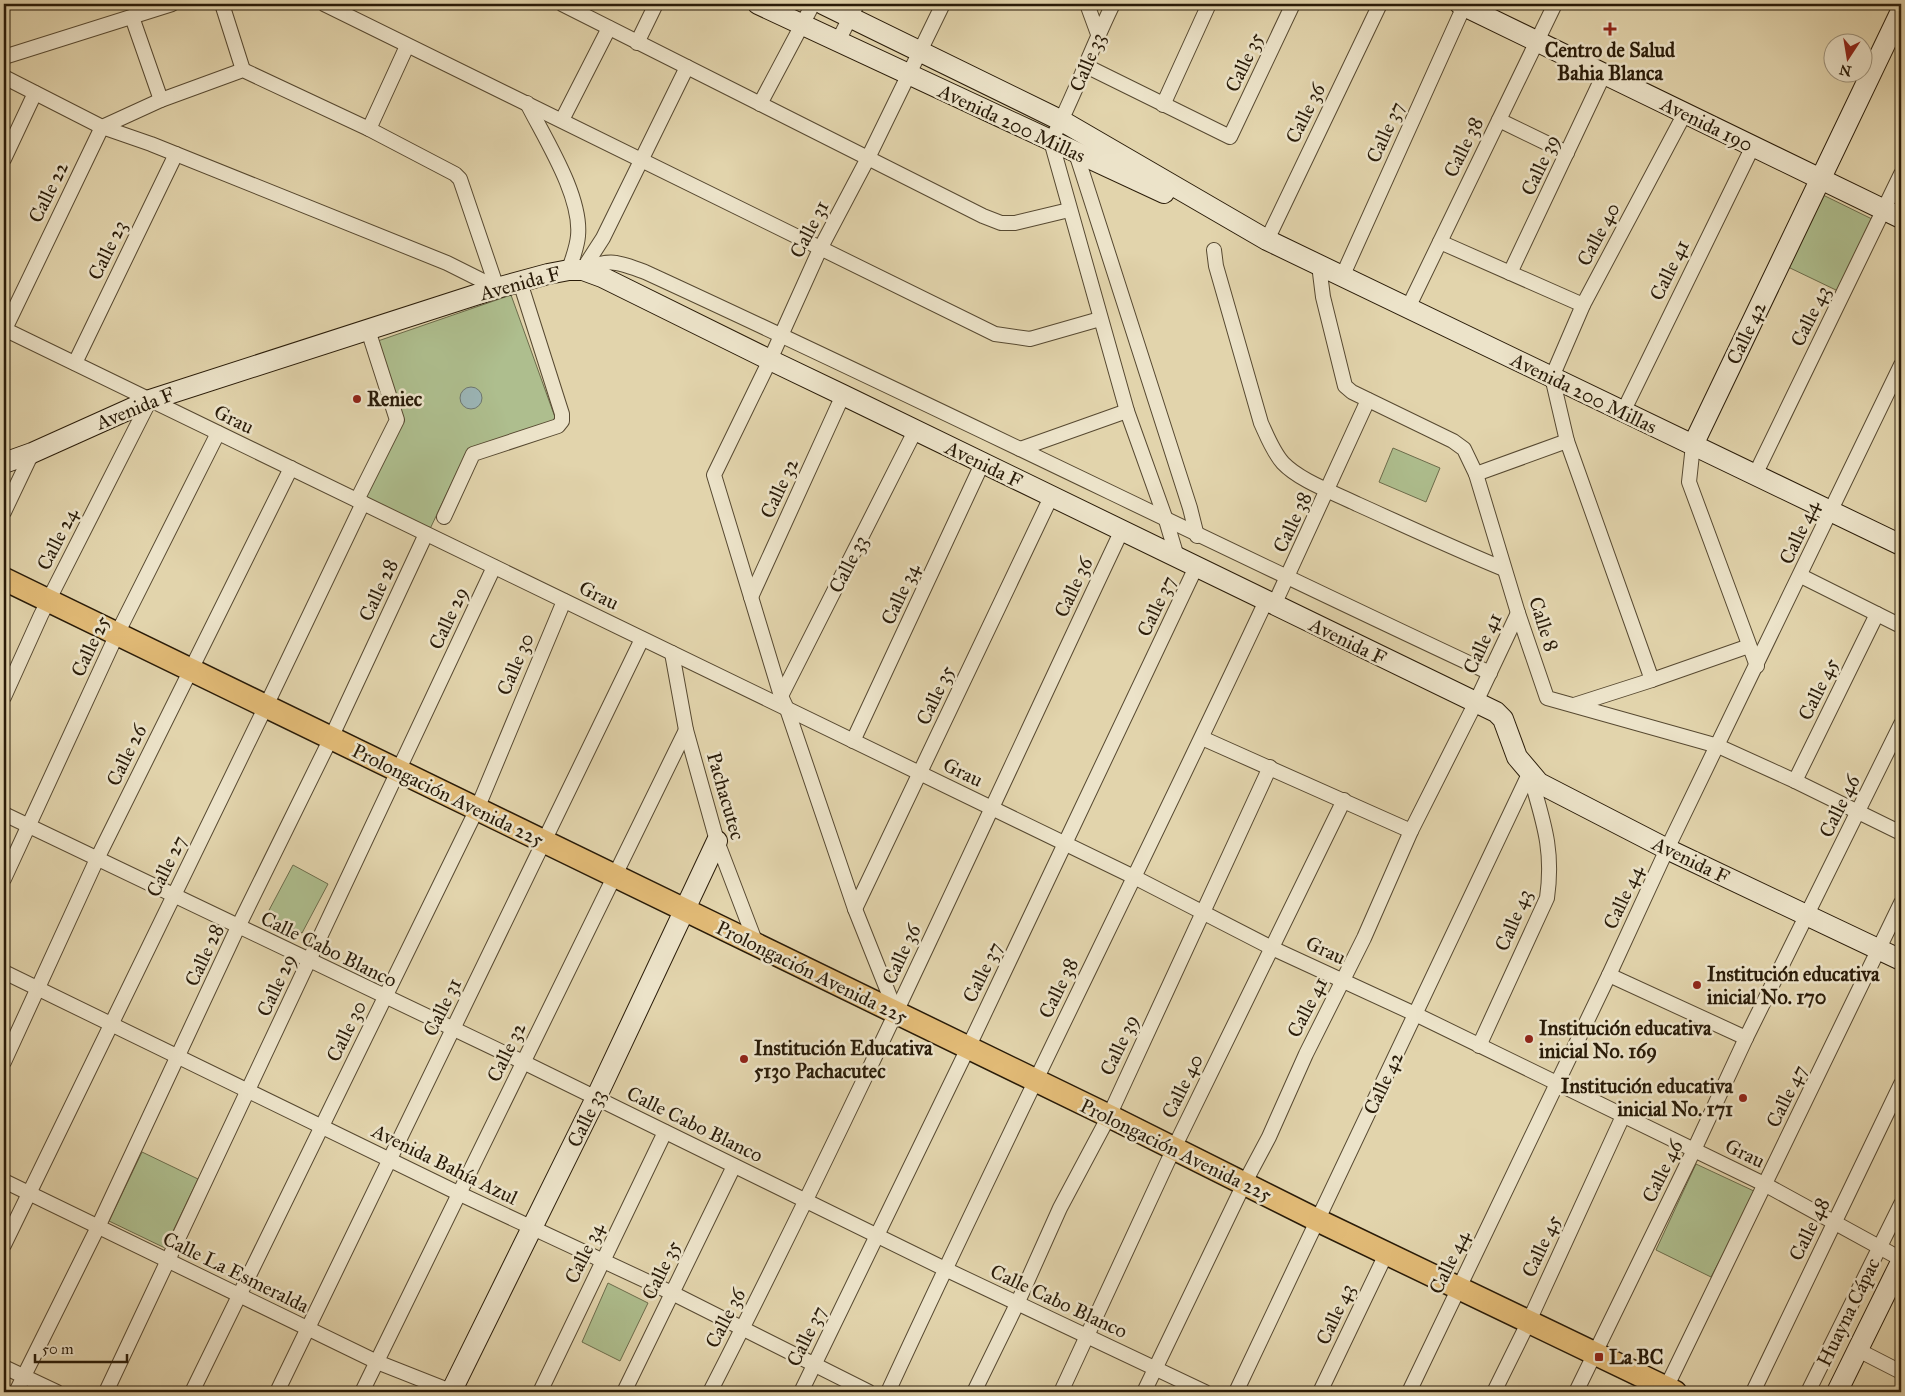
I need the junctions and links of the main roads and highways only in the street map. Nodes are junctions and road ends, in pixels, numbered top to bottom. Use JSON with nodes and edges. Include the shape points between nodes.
{"nodes":[{"id":1,"x":4,"y":579,"type":"edge"},
{"id":2,"x":1670,"y":1390,"type":"edge"}],
"edges":[{"from":1,"to":2,"type":"main road","name":"Prolongación Avenida 225"}]}
